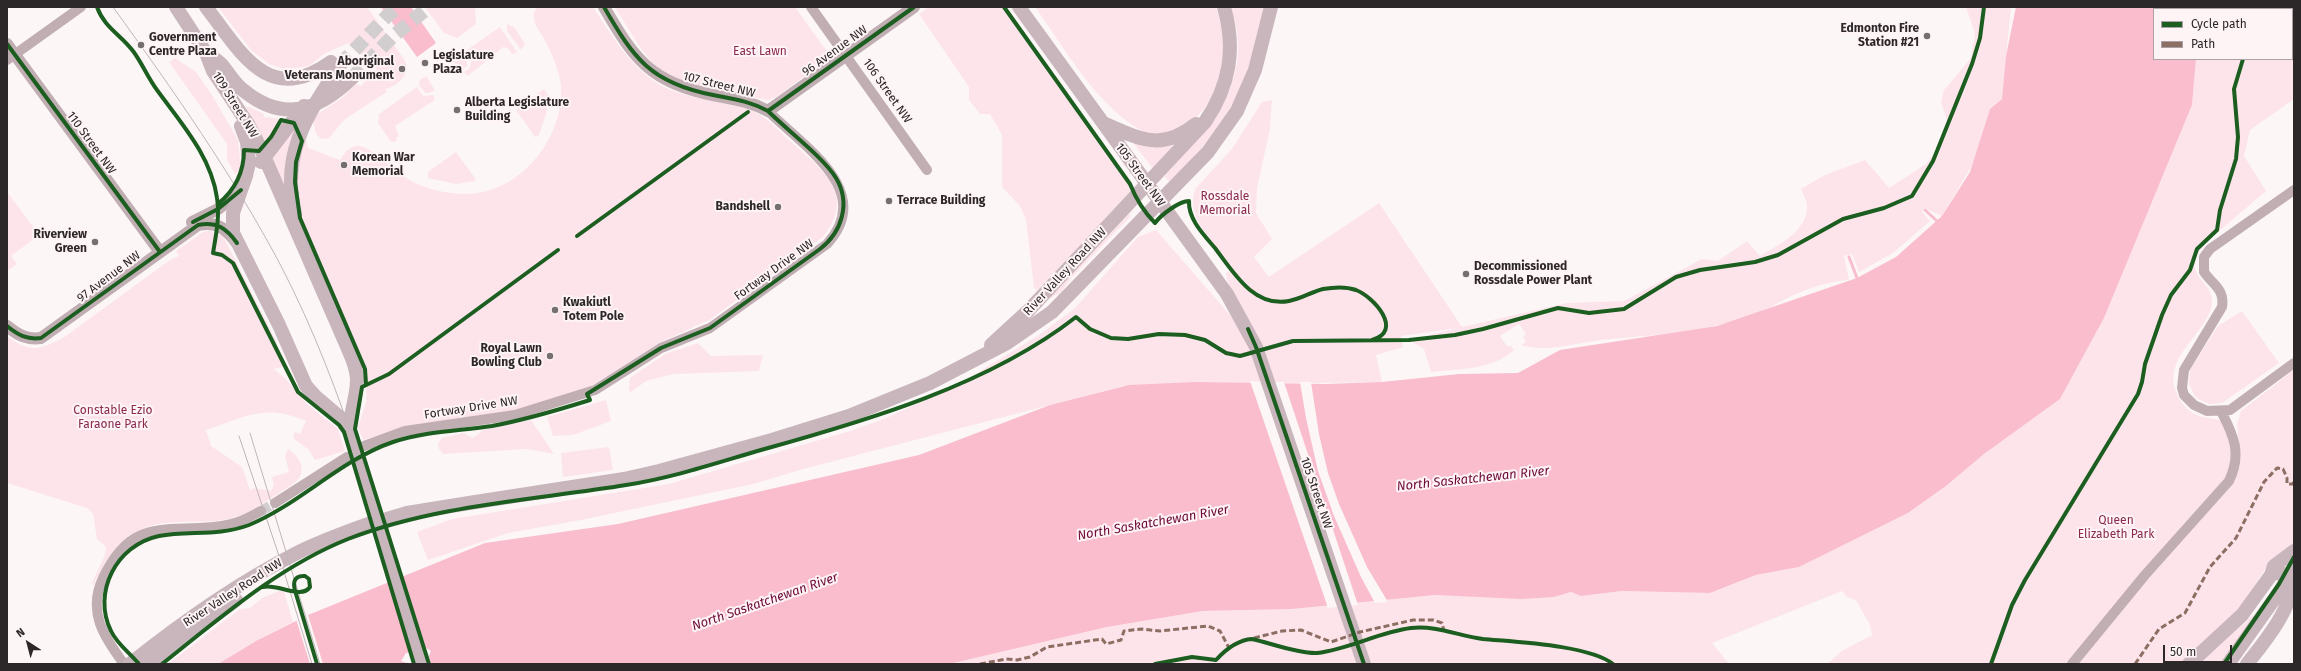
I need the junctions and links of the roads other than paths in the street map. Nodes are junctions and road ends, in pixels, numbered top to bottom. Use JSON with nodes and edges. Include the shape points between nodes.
{"nodes":[{"id":1,"x":81,"y":7,"type":"edge"},
{"id":2,"x":176,"y":7,"type":"edge"},
{"id":3,"x":206,"y":7,"type":"edge"},
{"id":4,"x":604,"y":7,"type":"edge"},
{"id":5,"x":812,"y":7,"type":"edge"},
{"id":6,"x":914,"y":7,"type":"edge"},
{"id":7,"x":1019,"y":7,"type":"edge"},
{"id":8,"x":1224,"y":7,"type":"edge"},
{"id":9,"x":1271,"y":7,"type":"edge"},
{"id":10,"x":7,"y":44,"type":"edge"},
{"id":11,"x":206,"y":53,"type":"junction"},
{"id":12,"x":847,"y":55,"type":"junction"},
{"id":13,"x":11,"y":58,"type":"edge"},
{"id":14,"x":352,"y":78,"type":"tunnel mouth"},
{"id":15,"x":227,"y":92,"type":"junction"},
{"id":16,"x":306,"y":108,"type":"junction"},
{"id":17,"x":768,"y":111,"type":"junction"},
{"id":18,"x":1212,"y":111,"type":"junction"},
{"id":19,"x":1103,"y":123,"type":"junction"},
{"id":20,"x":265,"y":156,"type":"junction"},
{"id":21,"x":927,"y":170,"type":"dead end"},
{"id":22,"x":1148,"y":184,"type":"junction"},
{"id":23,"x":240,"y":190,"type":"junction"},
{"id":24,"x":2294,"y":190,"type":"edge"},
{"id":25,"x":1160,"y":201,"type":"junction"},
{"id":26,"x":301,"y":242,"type":"junction"},
{"id":27,"x":237,"y":243,"type":"junction"},
{"id":28,"x":157,"y":250,"type":"junction"},
{"id":29,"x":7,"y":326,"type":"edge"},
{"id":30,"x":979,"y":356,"type":"junction"},
{"id":31,"x":2294,"y":363,"type":"edge"},
{"id":32,"x":2225,"y":410,"type":"junction"},
{"id":33,"x":350,"y":432,"type":"junction"},
{"id":34,"x":364,"y":446,"type":"dead end"},
{"id":35,"x":347,"y":457,"type":"dead end"},
{"id":36,"x":275,"y":503,"type":"tunnel mouth"},
{"id":37,"x":262,"y":511,"type":"tunnel mouth"},
{"id":38,"x":387,"y":519,"type":"dead end"},
{"id":39,"x":368,"y":524,"type":"dead end"},
{"id":40,"x":342,"y":534,"type":"junction"},
{"id":41,"x":2294,"y":551,"type":"edge"},
{"id":42,"x":2291,"y":572,"type":"edge"},
{"id":43,"x":2271,"y":575,"type":"junction"},
{"id":44,"x":2294,"y":604,"type":"edge"},
{"id":45,"x":2270,"y":634,"type":"junction"},
{"id":46,"x":124,"y":664,"type":"edge"},
{"id":47,"x":130,"y":664,"type":"edge"},
{"id":48,"x":150,"y":664,"type":"edge"},
{"id":49,"x":421,"y":664,"type":"edge"},
{"id":50,"x":1364,"y":664,"type":"edge"},
{"id":51,"x":2072,"y":664,"type":"edge"},
{"id":52,"x":2189,"y":664,"type":"edge"},
{"id":53,"x":2228,"y":664,"type":"edge"},
{"id":54,"x":2247,"y":664,"type":"edge"}],
"edges":[{"from":1,"to":13,"type":"street"},
{"from":2,"to":11,"type":"main road","name":"109 Street NW"},
{"from":3,"to":16,"type":"main road","name":"97 Avenue NW","via":[[246,59],[265,74],[279,79],[299,78],[336,64]]},
{"from":4,"to":17,"type":"street","name":"107 Street NW","via":[[635,56],[658,77],[677,86],[747,101]]},
{"from":5,"to":12,"type":"street","name":"106 Street NW"},
{"from":6,"to":12,"type":"street","name":"96 Avenue NW"},
{"from":7,"to":19,"type":"main road","name":"105 Street NW"},
{"from":8,"to":18,"type":"main road","name":"River Valley Road NW","via":[[1229,28],[1231,59],[1227,78]]},
{"from":9,"to":25,"type":"main road","name":"River Valley Road NW","via":[[1255,70],[1237,112],[1208,152]]},
{"from":10,"to":13,"type":"street","name":"110 Street NW"},
{"from":11,"to":15,"type":"main road","name":"109 Street NW","via":[[213,71]]},
{"from":11,"to":16,"type":"main road","via":[[221,64],[232,80],[250,96],[277,108]]},
{"from":12,"to":17,"type":"street","name":"96 Avenue NW"},
{"from":12,"to":21,"type":"street","name":"106 Street NW"},
{"from":13,"to":28,"type":"street","name":"110 Street NW"},
{"from":14,"to":16,"type":"main road","name":"97 Avenue NW","via":[[332,96]]},
{"from":15,"to":20,"type":"main road","name":"109 Street NW"},
{"from":15,"to":23,"type":"main road","via":[[247,142],[248,170]]},
{"from":16,"to":20,"type":"main road","name":"97 Avenue NW"},
{"from":16,"to":26,"type":"main road","via":[[292,154],[290,174],[292,202]]},
{"from":17,"to":34,"type":"street","name":"Fortway Drive NW","via":[[826,166],[840,185],[842,217],[836,232],[826,244],[710,328],[661,348],[591,392],[504,418],[396,433]]},
{"from":18,"to":19,"type":"main road","via":[[1182,134],[1159,141],[1138,138]]},
{"from":18,"to":22,"type":"main road","name":"River Valley Road NW","via":[[1193,136]]},
{"from":19,"to":22,"type":"main road","name":"105 Street NW"},
{"from":20,"to":23,"type":"main road","name":"97 Avenue NW"},
{"from":20,"to":26,"type":"main road","name":"109 Street NW"},
{"from":22,"to":25,"type":"main road","name":"105 Street NW"},
{"from":22,"to":30,"type":"main road","name":"River Valley Road NW","via":[[1028,311]]},
{"from":23,"to":27,"type":"main road","name":"109 Street NW","via":[[232,219]]},
{"from":23,"to":28,"type":"street","name":"97 Avenue NW","via":[[218,209],[188,224]]},
{"from":24,"to":32,"type":"street","via":[[2210,249],[2203,262],[2204,272],[2220,289],[2222,308],[2190,356],[2181,382],[2184,395],[2194,405],[2207,411]]},
{"from":25,"to":30,"type":"main road","name":"River Valley Road NW","via":[[1052,312],[1007,343]]},
{"from":25,"to":50,"type":"main road","name":"105 Street NW","via":[[1227,294],[1256,347]]},
{"from":26,"to":33,"type":"main road","name":"109 Street NW","via":[[355,365],[356,389]]},
{"from":27,"to":28,"type":"street","name":"97 Avenue NW","via":[[224,228],[205,223]]},
{"from":27,"to":33,"type":"main road","name":"109 Street NW","via":[[279,325],[302,380],[315,396],[342,419]]},
{"from":28,"to":29,"type":"street","name":"97 Avenue NW","via":[[41,338],[31,339],[22,336]]},
{"from":30,"to":38,"type":"main road","name":"River Valley Road NW","via":[[930,384],[849,416],[674,467],[624,479],[469,502]]},
{"from":31,"to":32,"type":"street"},
{"from":32,"to":51,"type":"street","via":[[2236,448],[2229,481],[2145,575]]},
{"from":33,"to":49,"type":"main road","name":"109 Street NW","bridge":true},
{"from":35,"to":36,"type":"street"},
{"from":37,"to":46,"type":"street","via":[[231,524],[161,528],[139,536],[121,549],[100,584],[97,606],[104,637]]},
{"from":39,"to":40,"type":"main road","name":"River Valley Road NW"},
{"from":40,"to":47,"type":"main road","name":"River Valley Road NW","via":[[295,554],[266,571],[169,634]]},
{"from":40,"to":48,"type":"main road","name":"River Valley Road NW","via":[[270,574]]},
{"from":41,"to":43,"type":"main road","via":[[2274,566]]},
{"from":42,"to":43,"type":"main road"},
{"from":42,"to":45,"type":"main road","via":[[2291,592]]},
{"from":42,"to":53,"type":"main road"},
{"from":43,"to":52,"type":"main road","via":[[2242,615]]},
{"from":44,"to":45,"type":"main road"},
{"from":45,"to":54,"type":"main road"}]}
